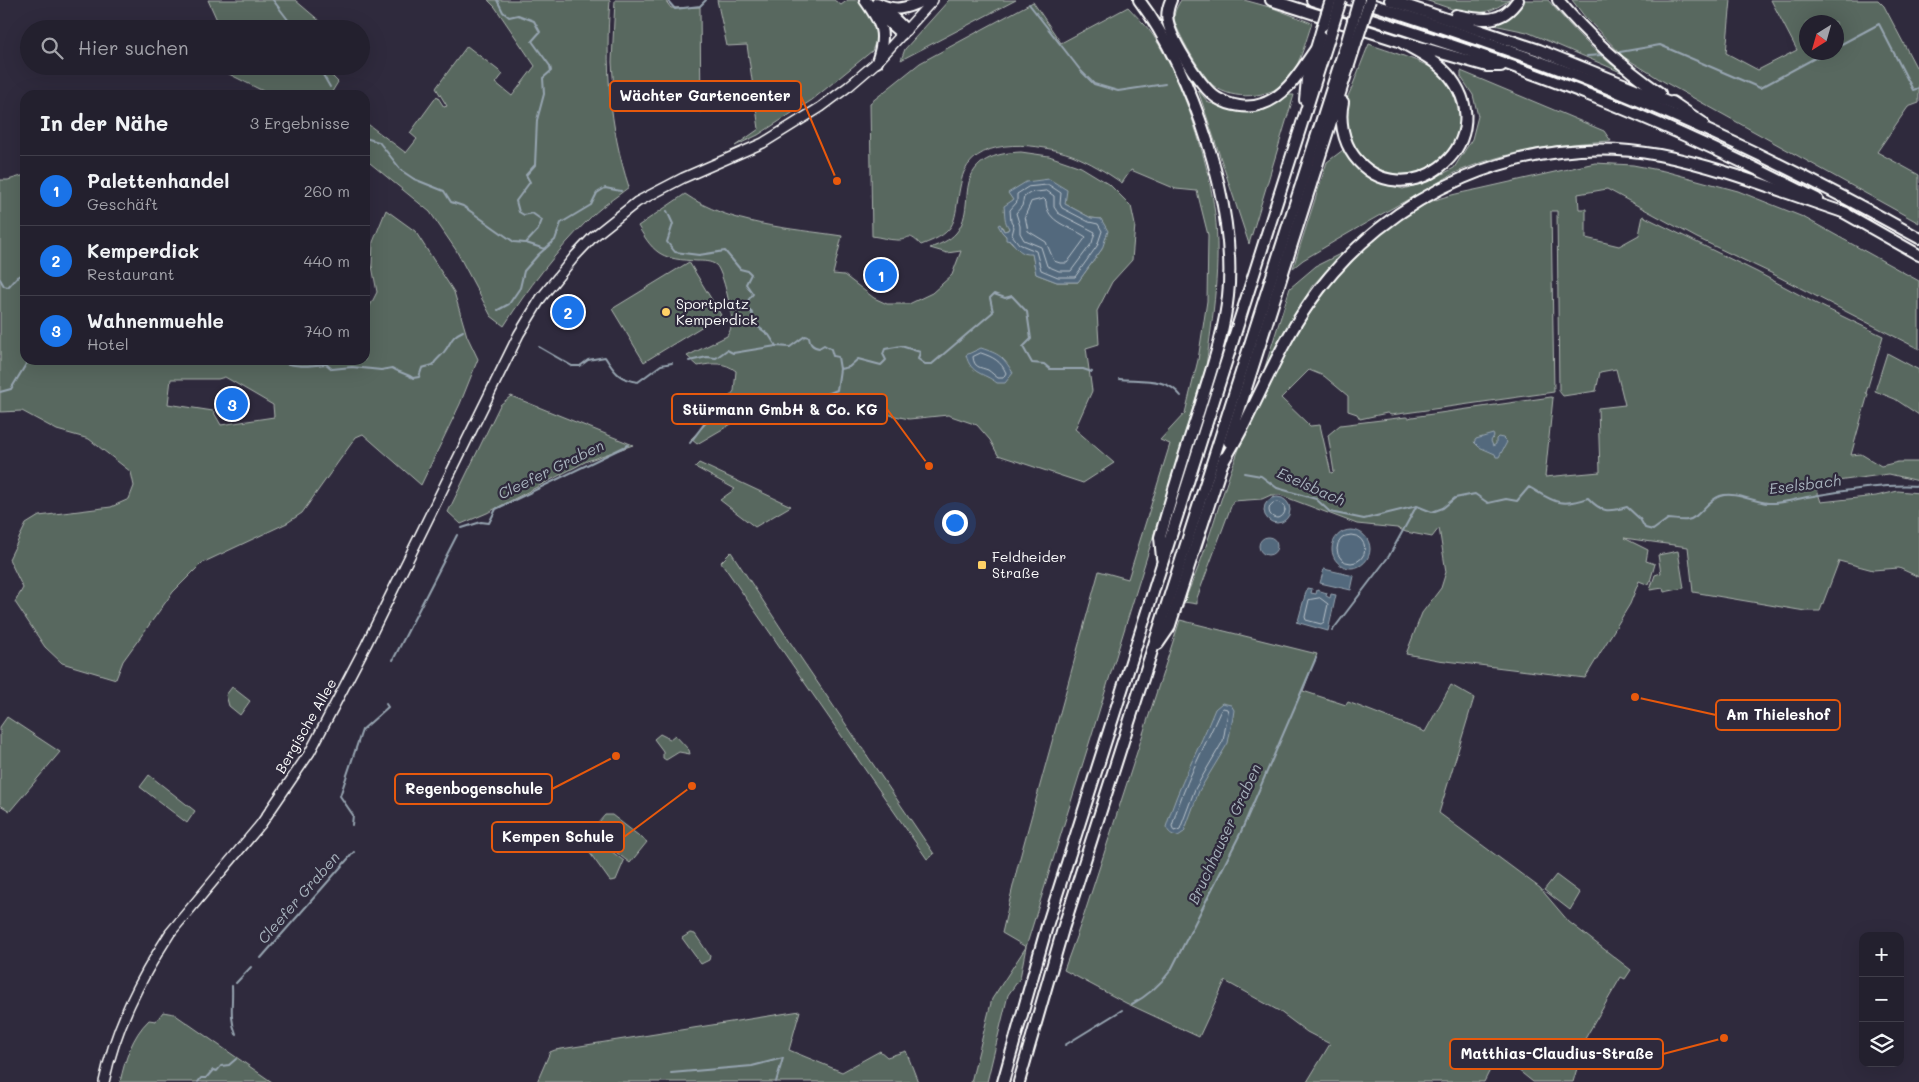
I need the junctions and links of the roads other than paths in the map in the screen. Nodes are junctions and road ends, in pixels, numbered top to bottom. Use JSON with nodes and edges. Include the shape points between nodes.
{"nodes":[{"id":1,"x":865,"y":0,"type":"edge"},
{"id":2,"x":924,"y":0,"type":"edge"},
{"id":3,"x":933,"y":0,"type":"edge"},
{"id":4,"x":1139,"y":0,"type":"edge"},
{"id":5,"x":1171,"y":0,"type":"edge"},
{"id":6,"x":1271,"y":0,"type":"edge"},
{"id":7,"x":1312,"y":0,"type":"edge"},
{"id":8,"x":1331,"y":0,"type":"edge"},
{"id":9,"x":1341,"y":0,"type":"edge"},
{"id":10,"x":1358,"y":0,"type":"edge"},
{"id":11,"x":1370,"y":0,"type":"edge"},
{"id":12,"x":1390,"y":0,"type":"edge"},
{"id":13,"x":1518,"y":0,"type":"edge"},
{"id":14,"x":1558,"y":0,"type":"edge"},
{"id":15,"x":875,"y":1,"type":"edge"},
{"id":16,"x":1424,"y":11,"type":"junction"},
{"id":17,"x":904,"y":32,"type":"junction"},
{"id":18,"x":1326,"y":34,"type":"junction"},
{"id":19,"x":1399,"y":41,"type":"junction"},
{"id":20,"x":1351,"y":42,"type":"junction"},
{"id":21,"x":1315,"y":50,"type":"junction"},
{"id":22,"x":877,"y":62,"type":"junction"},
{"id":23,"x":1510,"y":66,"type":"junction"},
{"id":24,"x":1343,"y":86,"type":"junction"},
{"id":25,"x":1677,"y":106,"type":"junction"},
{"id":26,"x":1302,"y":121,"type":"junction"},
{"id":27,"x":1726,"y":139,"type":"junction"},
{"id":28,"x":1846,"y":213,"type":"junction"},
{"id":29,"x":1919,"y":238,"type":"edge"},
{"id":30,"x":1919,"y":255,"type":"edge"},
{"id":31,"x":1222,"y":464,"type":"junction"},
{"id":32,"x":1163,"y":563,"type":"junction"},
{"id":33,"x":1178,"y":588,"type":"junction"},
{"id":34,"x":104,"y":1082,"type":"edge"},
{"id":35,"x":1003,"y":1082,"type":"edge"},
{"id":36,"x":1019,"y":1082,"type":"edge"}],
"edges":[{"from":1,"to":17,"type":"highway"},
{"from":1,"to":22,"type":"highway","via":[[883,30]]},
{"from":2,"to":15,"type":"highway","via":[[896,9]]},
{"from":3,"to":17,"type":"main road","name":"Bergische Allee"},
{"from":4,"to":32,"type":"highway","via":[[1169,49],[1198,114],[1222,202],[1230,250],[1224,320],[1160,537]]},
{"from":5,"to":21,"type":"highway","via":[[1167,20],[1170,31],[1196,77],[1218,99],[1234,105],[1262,104],[1276,98],[1296,78]]},
{"from":6,"to":19,"type":"highway"},
{"from":7,"to":23,"type":"highway"},
{"from":8,"to":18,"type":"highway","bridge":true},
{"from":9,"to":18,"type":"highway","bridge":true},
{"from":10,"to":20,"type":"highway","bridge":true},
{"from":10,"to":27,"type":"highway","via":[[1564,71]]},
{"from":11,"to":20,"type":"highway","bridge":true},
{"from":12,"to":16,"type":"highway"},
{"from":13,"to":16,"type":"highway","via":[[1509,11],[1487,20]]},
{"from":14,"to":25,"type":"highway","via":[[1589,36],[1620,64]]},
{"from":15,"to":17,"type":"highway","via":[[900,21]]},
{"from":16,"to":25,"type":"highway","via":[[1539,50]]},
{"from":17,"to":22,"type":"main road","name":"Bergische Allee"},
{"from":18,"to":21,"type":"highway"},
{"from":18,"to":26,"type":"highway"},
{"from":19,"to":23,"type":"highway","via":[[1487,66]]},
{"from":19,"to":24,"type":"highway","via":[[1442,68],[1459,91],[1466,122],[1459,144],[1445,164],[1418,179],[1398,180],[1383,178],[1358,162],[1349,149],[1341,121]]},
{"from":20,"to":24,"type":"highway"},
{"from":20,"to":33,"type":"highway"},
{"from":21,"to":26,"type":"highway","via":[[1307,79]]},
{"from":22,"to":34,"type":"main road","name":"Bergische Allee","via":[[821,107],[763,144],[636,202],[593,237],[541,298],[504,363],[314,745],[261,824],[164,943],[118,1029]]},
{"from":23,"to":28,"type":"highway","via":[[1679,132]]},
{"from":24,"to":31,"type":"highway"},
{"from":25,"to":27,"type":"highway"},
{"from":26,"to":32,"type":"highway"},
{"from":27,"to":29,"type":"highway"},
{"from":28,"to":30,"type":"highway"},
{"from":28,"to":31,"type":"highway","via":[[1688,162],[1622,151],[1546,154],[1477,172],[1434,191],[1374,231],[1324,282],[1297,322]]},
{"from":31,"to":33,"type":"highway"},
{"from":32,"to":35,"type":"highway","via":[[1046,926]]},
{"from":33,"to":36,"type":"highway","via":[[1152,653],[1063,929]]}]}
